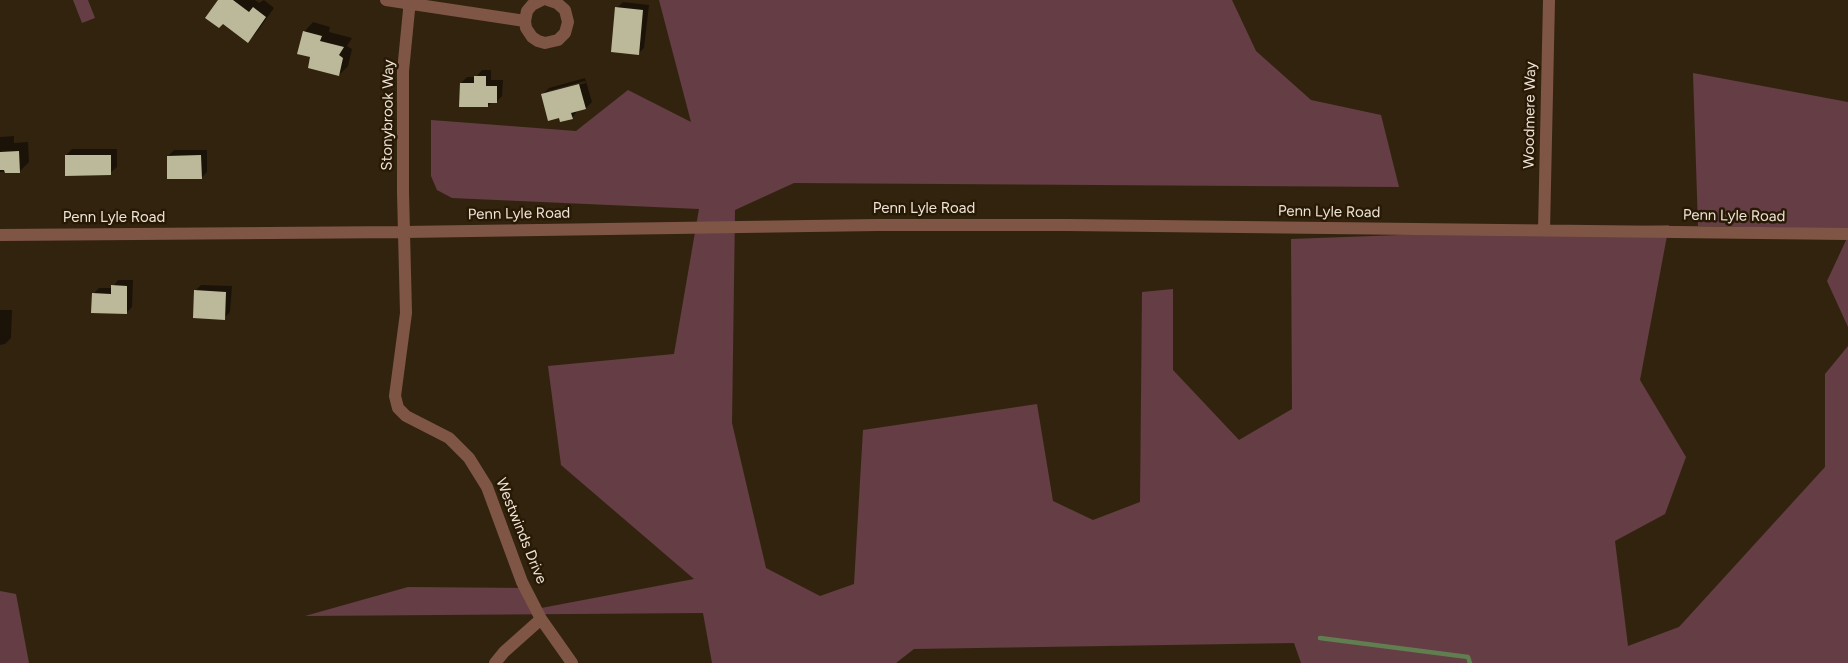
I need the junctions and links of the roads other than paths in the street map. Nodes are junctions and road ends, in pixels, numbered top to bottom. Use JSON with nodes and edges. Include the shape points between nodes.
{"nodes":[{"id":1,"x":386,"y":0,"type":"edge"},
{"id":2,"x":542,"y":0,"type":"edge"},
{"id":3,"x":548,"y":0,"type":"edge"},
{"id":4,"x":1550,"y":0,"type":"edge"},
{"id":5,"x":410,"y":2,"type":"edge"},
{"id":6,"x":524,"y":21,"type":"junction"},
{"id":7,"x":1544,"y":230,"type":"junction"},
{"id":8,"x":404,"y":232,"type":"junction"},
{"id":9,"x":1848,"y":234,"type":"edge"},
{"id":10,"x":0,"y":235,"type":"edge"},
{"id":11,"x":541,"y":619,"type":"junction"},
{"id":12,"x":495,"y":663,"type":"edge"},
{"id":13,"x":572,"y":663,"type":"edge"}],
"edges":[{"from":1,"to":5,"type":"street"},
{"from":2,"to":6,"type":"street","via":[[532,5]]},
{"from":3,"to":6,"type":"street","via":[[557,3],[567,14],[567,26],[558,40],[538,42]]},
{"from":4,"to":7,"type":"street","name":"Woodmere Way"},
{"from":5,"to":6,"type":"street"},
{"from":5,"to":8,"type":"street","name":"Stonybrook Way","via":[[403,71]]},
{"from":7,"to":8,"type":"street","name":"Penn Lyle Road","via":[[877,225]]},
{"from":7,"to":9,"type":"street","name":"Penn Lyle Road"},
{"from":8,"to":10,"type":"street","name":"Penn Lyle Road"},
{"from":8,"to":11,"type":"street","name":"Westwinds Drive","via":[[406,313],[395,396],[398,408],[406,416],[449,438],[468,458],[487,487],[522,582]]},
{"from":11,"to":12,"type":"street"},
{"from":11,"to":13,"type":"street","name":"Westwinds Drive"}]}
